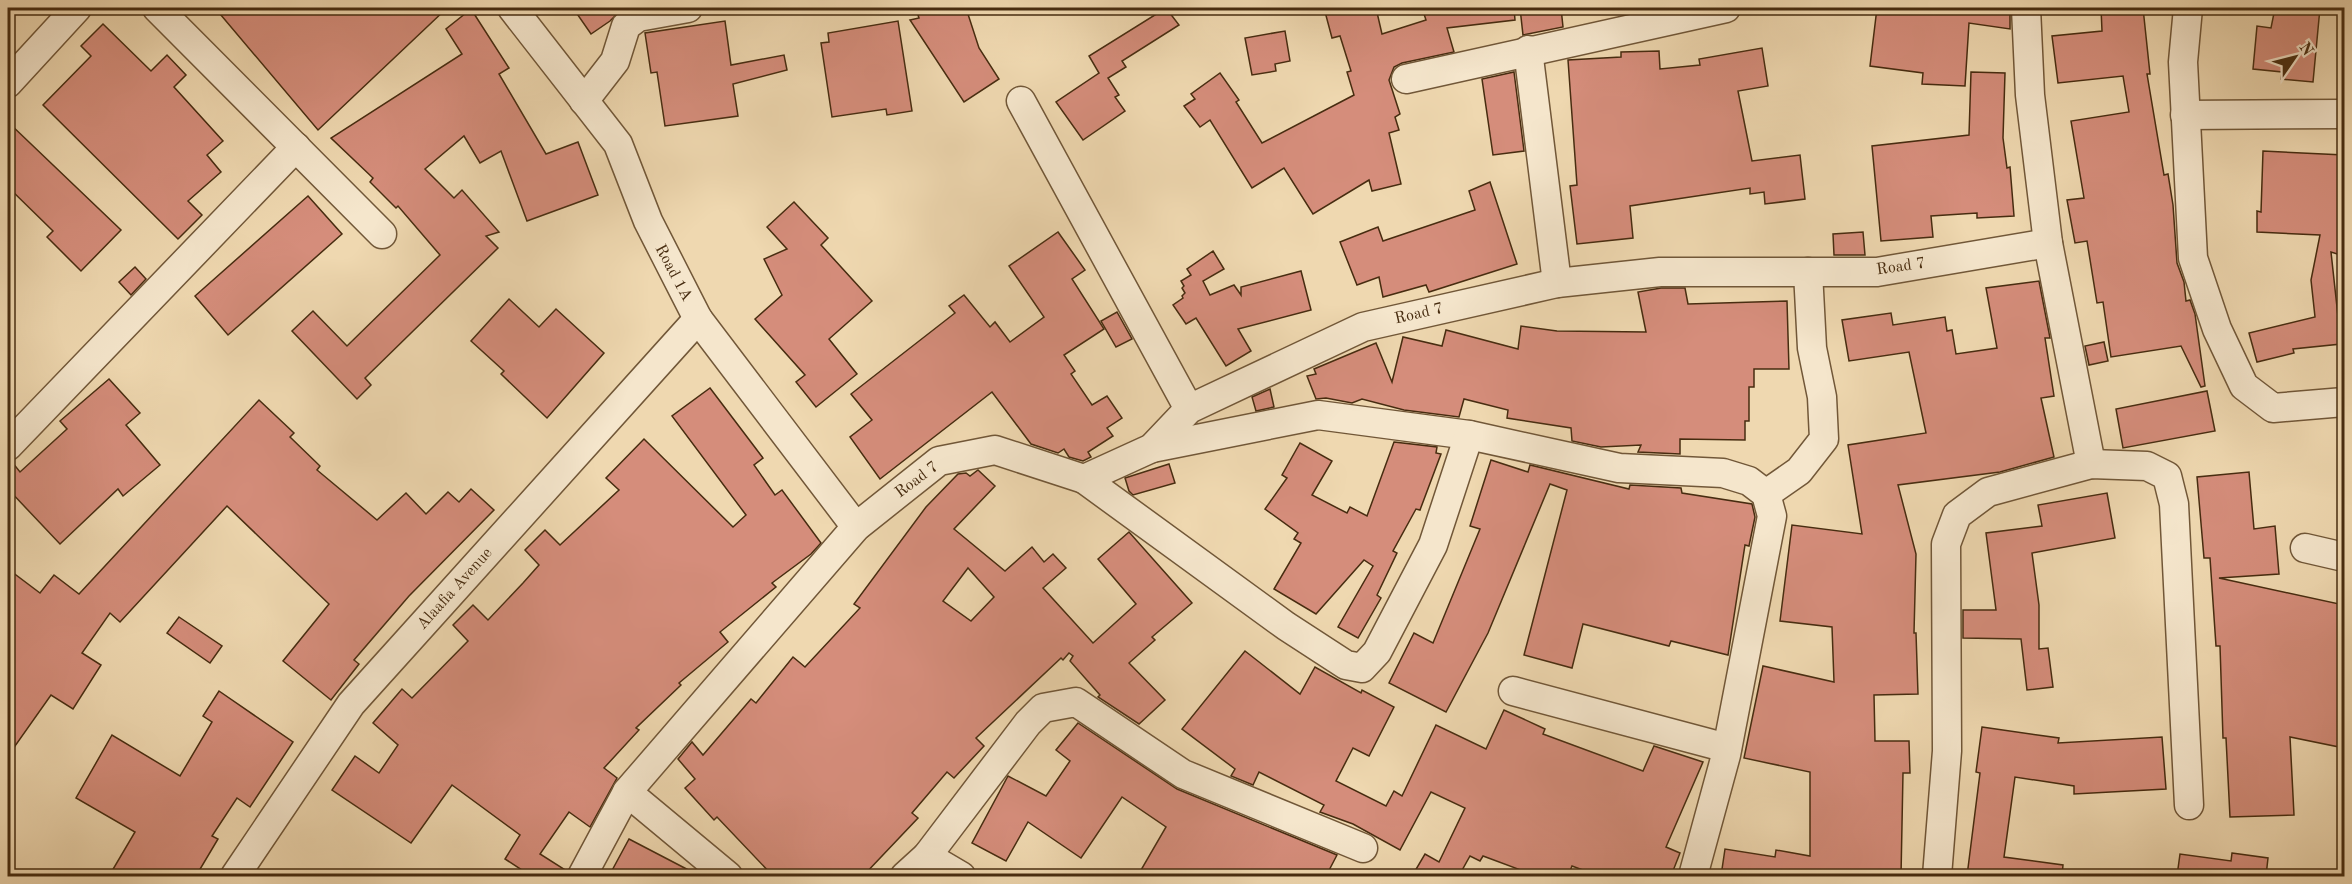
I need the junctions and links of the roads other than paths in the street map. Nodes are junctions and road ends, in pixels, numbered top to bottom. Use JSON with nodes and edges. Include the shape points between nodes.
{"nodes":[{"id":1,"x":77,"y":8,"type":"edge"},
{"id":2,"x":157,"y":8,"type":"edge"},
{"id":3,"x":512,"y":8,"type":"edge"},
{"id":4,"x":688,"y":8,"type":"edge"},
{"id":5,"x":1726,"y":8,"type":"edge"},
{"id":6,"x":2026,"y":8,"type":"edge"},
{"id":7,"x":2188,"y":8,"type":"edge"},
{"id":8,"x":1528,"y":50,"type":"junction"},
{"id":9,"x":1406,"y":79,"type":"dead end"},
{"id":10,"x":8,"y":82,"type":"edge"},
{"id":11,"x":584,"y":101,"type":"junction"},
{"id":12,"x":1021,"y":101,"type":"dead end"},
{"id":13,"x":2344,"y":114,"type":"edge"},
{"id":14,"x":2185,"y":115,"type":"junction"},
{"id":15,"x":296,"y":147,"type":"junction"},
{"id":16,"x":382,"y":234,"type":"dead end"},
{"id":17,"x":2048,"y":243,"type":"junction"},
{"id":18,"x":1808,"y":272,"type":"junction"},
{"id":19,"x":1557,"y":283,"type":"junction"},
{"id":20,"x":698,"y":319,"type":"junction"},
{"id":21,"x":2344,"y":402,"type":"edge"},
{"id":22,"x":1189,"y":409,"type":"junction"},
{"id":23,"x":1469,"y":435,"type":"junction"},
{"id":24,"x":8,"y":446,"type":"edge"},
{"id":25,"x":1152,"y":448,"type":"junction"},
{"id":26,"x":2091,"y":464,"type":"junction"},
{"id":27,"x":1084,"y":479,"type":"junction"},
{"id":28,"x":1766,"y":494,"type":"junction"},
{"id":29,"x":856,"y":527,"type":"junction"},
{"id":30,"x":2305,"y":548,"type":"dead end"},
{"id":31,"x":2344,"y":557,"type":"edge"},
{"id":32,"x":1513,"y":691,"type":"dead end"},
{"id":33,"x":1727,"y":748,"type":"junction"},
{"id":34,"x":627,"y":792,"type":"junction"},
{"id":35,"x":2189,"y":805,"type":"dead end"},
{"id":36,"x":1363,"y":848,"type":"dead end"},
{"id":37,"x":927,"y":856,"type":"junction"},
{"id":38,"x":235,"y":876,"type":"edge"},
{"id":39,"x":582,"y":876,"type":"edge"},
{"id":40,"x":728,"y":876,"type":"edge"},
{"id":41,"x":905,"y":876,"type":"edge"},
{"id":42,"x":961,"y":876,"type":"edge"},
{"id":43,"x":1693,"y":876,"type":"edge"},
{"id":44,"x":1937,"y":876,"type":"edge"}],
"edges":[{"from":1,"to":10,"type":"street"},
{"from":2,"to":15,"type":"street"},
{"from":3,"to":11,"type":"street","name":"Road 1A"},
{"from":4,"to":11,"type":"street","via":[[638,17],[626,26],[615,62]]},
{"from":5,"to":8,"type":"street"},
{"from":6,"to":17,"type":"street","via":[[2030,95]]},
{"from":7,"to":14,"type":"street","via":[[2183,62]]},
{"from":8,"to":9,"type":"street"},
{"from":8,"to":19,"type":"street"},
{"from":11,"to":20,"type":"street","name":"Road 1A","via":[[618,144],[648,222]]},
{"from":12,"to":22,"type":"street"},
{"from":13,"to":14,"type":"street"},
{"from":14,"to":21,"type":"street","via":[[2193,258],[2217,329],[2244,386],[2272,408]]},
{"from":15,"to":16,"type":"street"},
{"from":15,"to":24,"type":"street"},
{"from":17,"to":18,"type":"street","name":"Road 7","via":[[1876,272]]},
{"from":17,"to":26,"type":"street"},
{"from":18,"to":19,"type":"street","name":"Road 7","via":[[1660,272]]},
{"from":18,"to":28,"type":"street","via":[[1812,348],[1824,439],[1799,471]]},
{"from":19,"to":22,"type":"street","name":"Road 7","via":[[1363,327]]},
{"from":20,"to":29,"type":"street","name":"Road 1A"},
{"from":20,"to":38,"type":"street","name":"Alaafia Avenue","via":[[351,704]]},
{"from":22,"to":25,"type":"street","name":"Road 7"},
{"from":23,"to":25,"type":"street","via":[[1318,415]]},
{"from":23,"to":27,"type":"street","via":[[1433,545],[1377,652],[1362,668],[1346,665],[1314,645]]},
{"from":23,"to":28,"type":"street","via":[[1619,468],[1724,473],[1749,481]]},
{"from":25,"to":27,"type":"street","name":"Road 7"},
{"from":26,"to":35,"type":"street","via":[[2147,466],[2167,476],[2174,504]]},
{"from":26,"to":44,"type":"street","via":[[1988,492],[1957,515],[1946,544],[1947,751]]},
{"from":27,"to":29,"type":"street","name":"Road 7","via":[[995,450],[950,459],[939,462]]},
{"from":28,"to":33,"type":"street","via":[[1772,516]]},
{"from":29,"to":34,"type":"street","name":"Road 7"},
{"from":30,"to":31,"type":"street"},
{"from":32,"to":33,"type":"street"},
{"from":33,"to":43,"type":"street"},
{"from":34,"to":39,"type":"street","name":"Road 7"},
{"from":34,"to":40,"type":"street"},
{"from":36,"to":37,"type":"street","via":[[1182,774],[1076,702],[1044,708],[1028,723]]},
{"from":37,"to":41,"type":"street"},
{"from":37,"to":42,"type":"street"}]}
